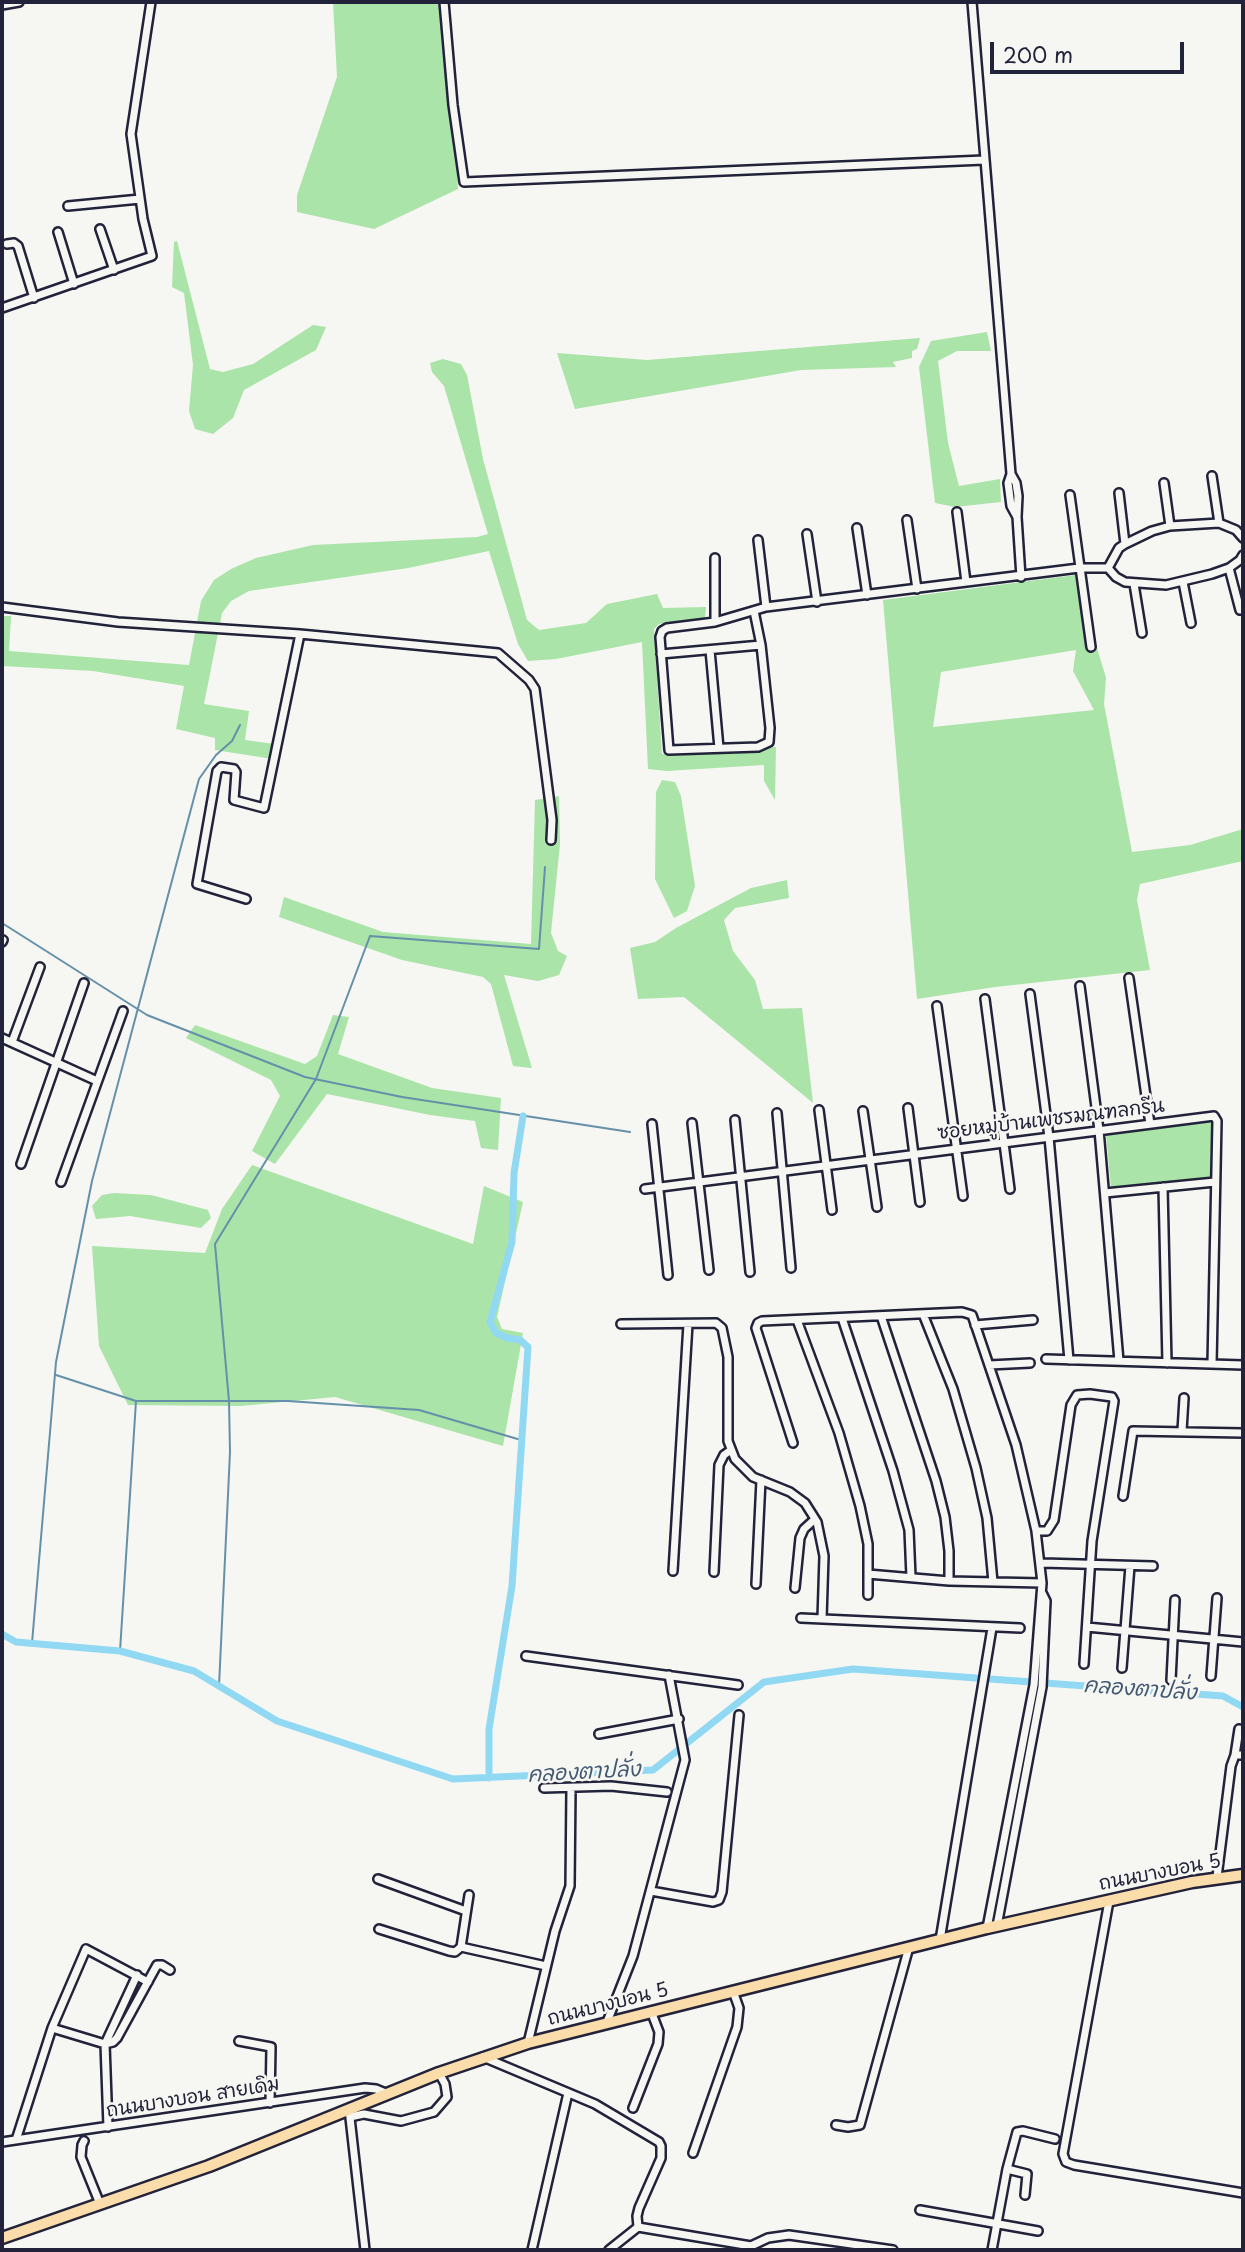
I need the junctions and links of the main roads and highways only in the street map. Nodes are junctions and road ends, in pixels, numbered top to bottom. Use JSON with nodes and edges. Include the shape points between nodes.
{"nodes":[{"id":1,"x":1243,"y":1875,"type":"edge"},
{"id":2,"x":2,"y":2238,"type":"edge"}],
"edges":[{"from":1,"to":2,"type":"main road","name":"ถนนบางบอน 5","via":[[992,1927],[528,2043],[439,2073],[350,2113],[209,2166]]}]}
